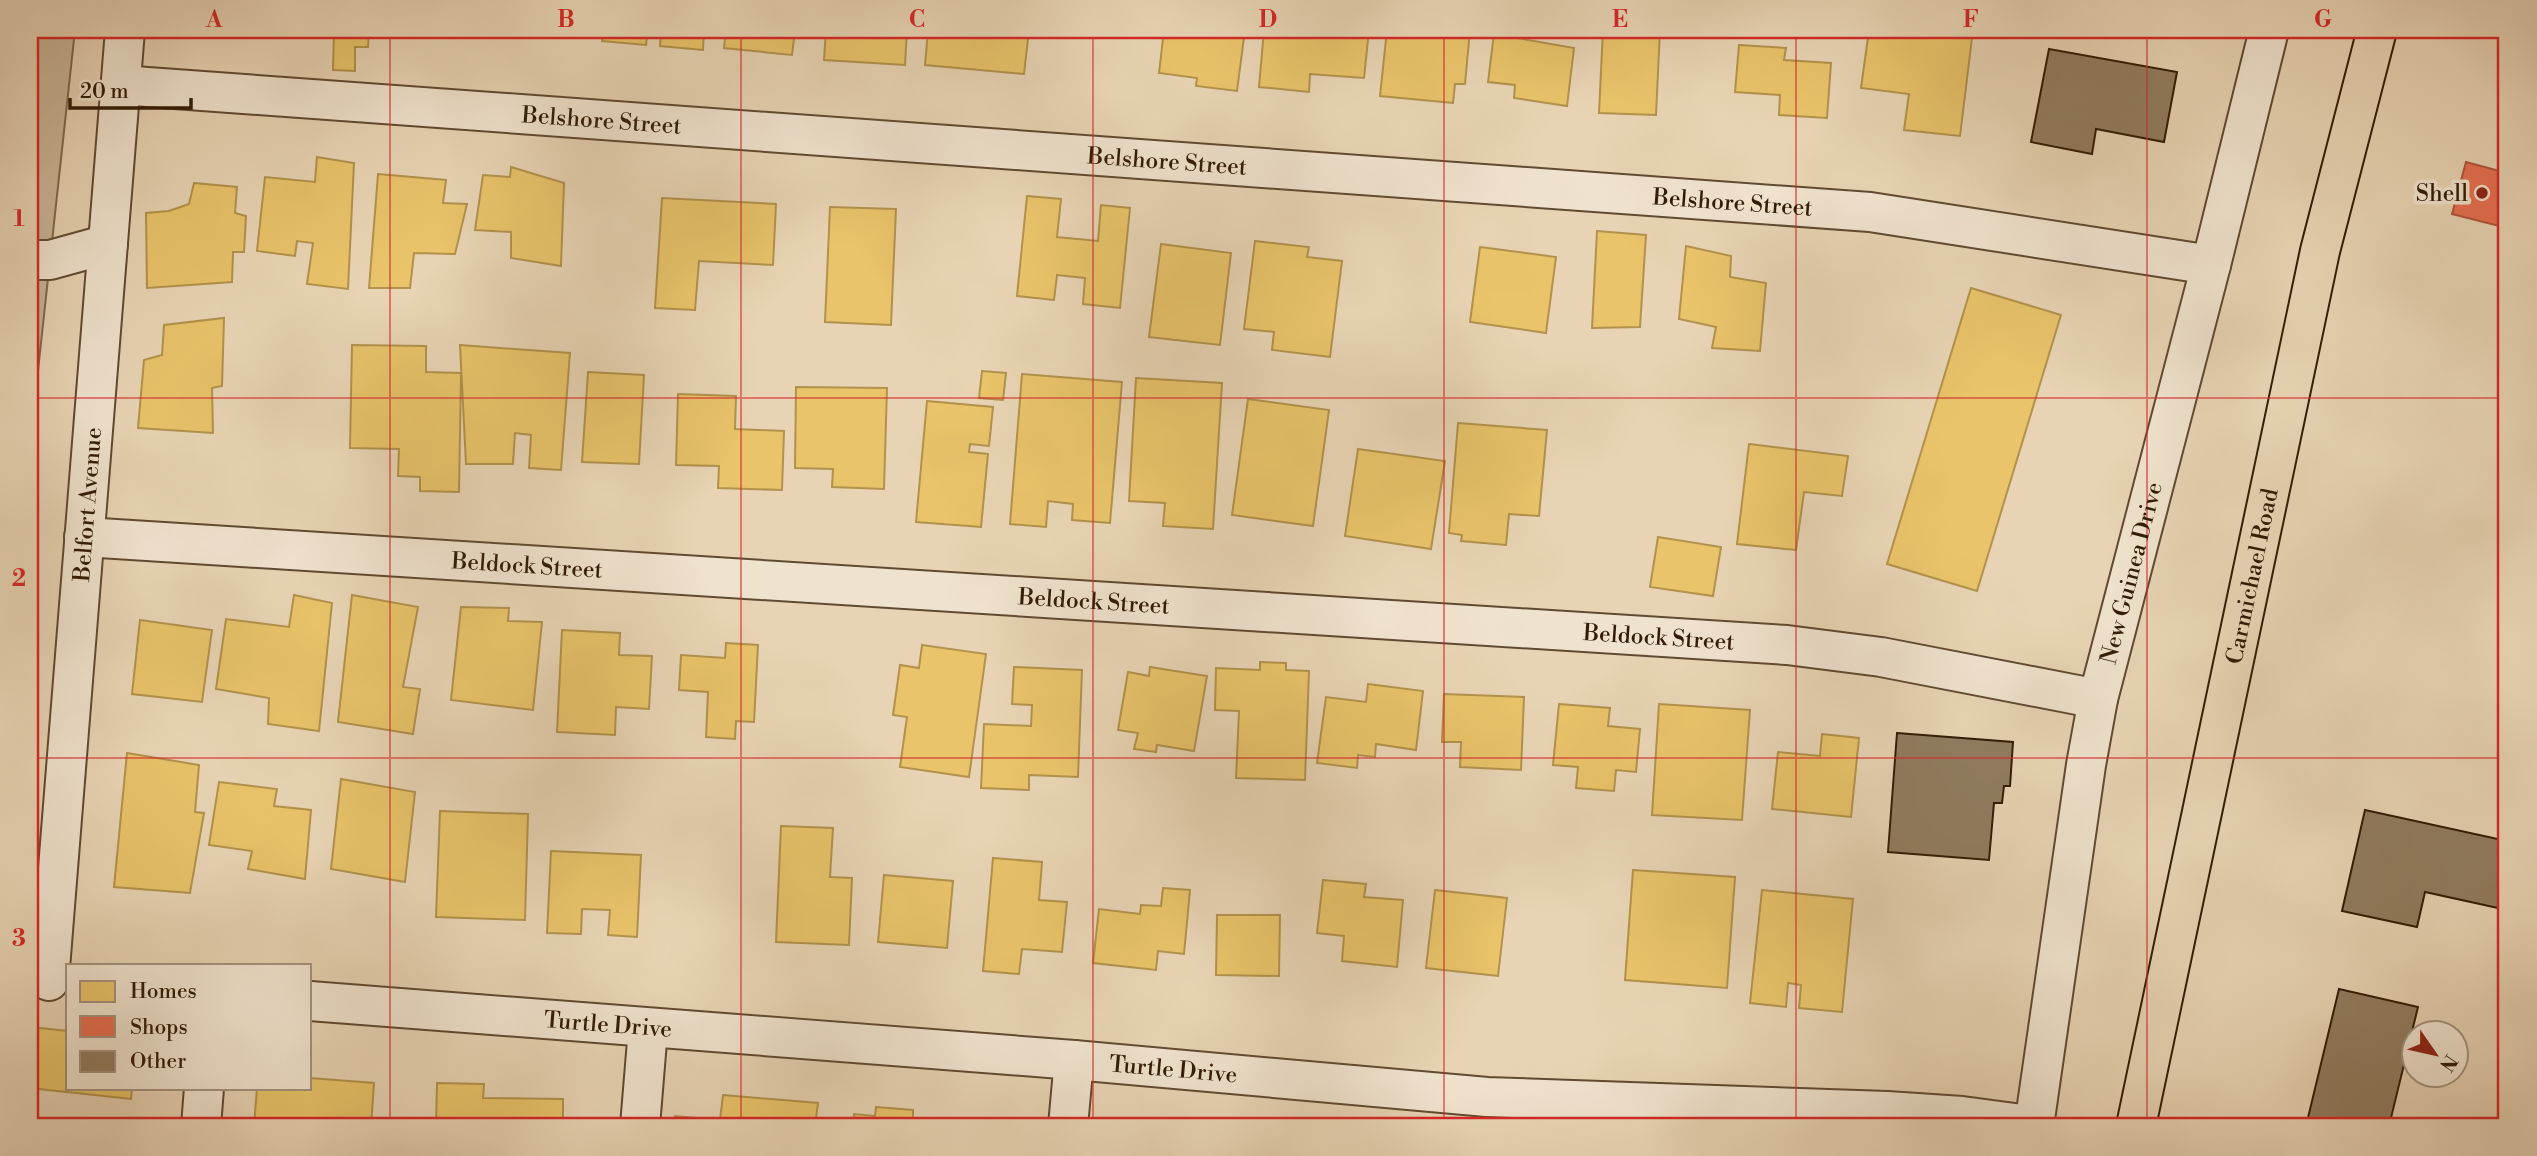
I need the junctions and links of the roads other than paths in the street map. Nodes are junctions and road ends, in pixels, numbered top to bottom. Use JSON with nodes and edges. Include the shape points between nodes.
{"nodes":[{"id":1,"x":125,"y":30,"type":"edge"},
{"id":2,"x":2270,"y":30,"type":"edge"},
{"id":3,"x":2377,"y":30,"type":"edge"},
{"id":4,"x":120,"y":85,"type":"junction"},
{"id":5,"x":108,"y":244,"type":"junction"},
{"id":6,"x":30,"y":260,"type":"edge"},
{"id":7,"x":2211,"y":265,"type":"junction"},
{"id":8,"x":84,"y":537,"type":"junction"},
{"id":9,"x":2098,"y":699,"type":"junction"},
{"id":10,"x":49,"y":981,"type":"edge"},
{"id":11,"x":312,"y":1001,"type":"edge"},
{"id":12,"x":648,"y":1029,"type":"junction"},
{"id":13,"x":1074,"y":1060,"type":"junction"},
{"id":14,"x":204,"y":1090,"type":"edge"},
{"id":15,"x":1486,"y":1112,"type":"edge"},
{"id":16,"x":201,"y":1126,"type":"edge"},
{"id":17,"x":640,"y":1126,"type":"edge"},
{"id":18,"x":1068,"y":1126,"type":"edge"},
{"id":19,"x":2035,"y":1126,"type":"edge"},
{"id":20,"x":2136,"y":1126,"type":"edge"}],
"edges":[{"from":1,"to":4,"type":"street","name":"Belfort Avenue"},
{"from":2,"to":7,"type":"street","name":"New Guinea Drive"},
{"from":3,"to":20,"type":"main road","name":"Carmichael Road","via":[[2320,251]]},
{"from":4,"to":5,"type":"street","name":"Belfort Avenue"},
{"from":4,"to":7,"type":"street","name":"Belshore Street","via":[[1870,212]]},
{"from":5,"to":6,"type":"street","via":[[50,260]]},
{"from":5,"to":8,"type":"street","name":"Belfort Avenue"},
{"from":7,"to":9,"type":"street","name":"New Guinea Drive"},
{"from":8,"to":9,"type":"street","name":"Beldock Street","via":[[1787,645],[1881,657]]},
{"from":8,"to":10,"type":"street","name":"Belfort Avenue"},
{"from":9,"to":19,"type":"street","name":"New Guinea Drive"},
{"from":11,"to":12,"type":"street","name":"Turtle Drive"},
{"from":12,"to":13,"type":"street","name":"Turtle Drive"},
{"from":12,"to":17,"type":"street"},
{"from":13,"to":15,"type":"street","name":"Turtle Drive"},
{"from":13,"to":18,"type":"street"},
{"from":14,"to":16,"type":"street"},
{"from":15,"to":19,"type":"street","name":"Turtle Drive","via":[[1887,1111]]}]}
